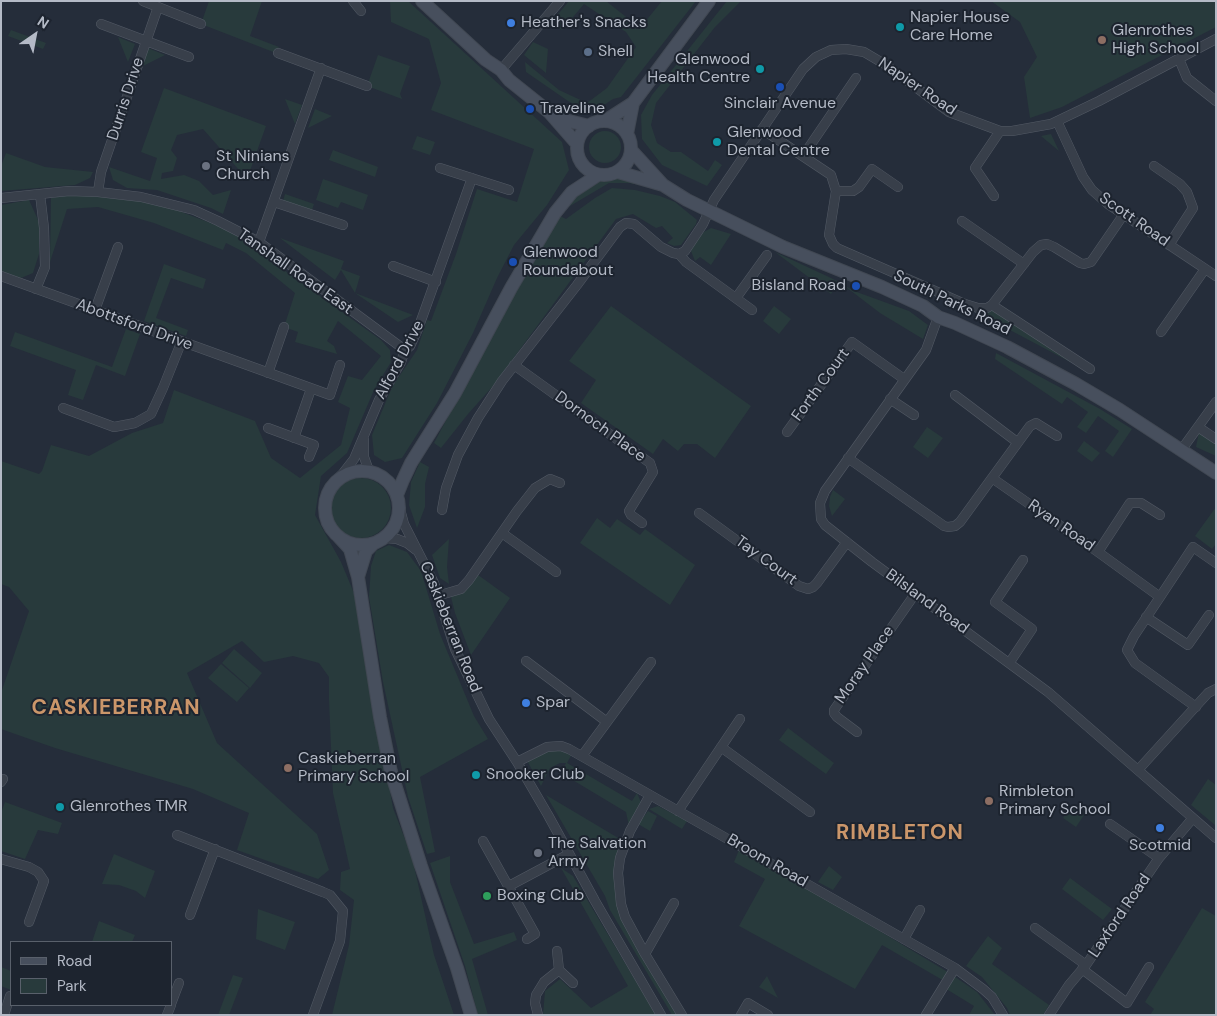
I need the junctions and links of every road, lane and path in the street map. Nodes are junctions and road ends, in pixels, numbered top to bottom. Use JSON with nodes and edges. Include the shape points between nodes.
{"nodes":[{"id":1,"x":143,"y":1,"type":"edge"},
{"id":2,"x":352,"y":1,"type":"edge"},
{"id":3,"x":422,"y":1,"type":"edge"},
{"id":4,"x":560,"y":1,"type":"edge"},
{"id":5,"x":709,"y":1,"type":"edge"},
{"id":6,"x":158,"y":7,"type":"junction"},
{"id":7,"x":360,"y":11,"type":"dead end"},
{"id":8,"x":101,"y":24,"type":"dead end"},
{"id":9,"x":201,"y":24,"type":"dead end"},
{"id":10,"x":1216,"y":39,"type":"edge"},
{"id":11,"x":145,"y":41,"type":"junction"},
{"id":12,"x":278,"y":53,"type":"dead end"},
{"id":13,"x":189,"y":57,"type":"dead end"},
{"id":14,"x":1179,"y":59,"type":"junction"},
{"id":15,"x":321,"y":68,"type":"junction"},
{"id":16,"x":501,"y":70,"type":"junction"},
{"id":17,"x":856,"y":78,"type":"dead end"},
{"id":18,"x":367,"y":86,"type":"dead end"},
{"id":19,"x":1216,"y":101,"type":"edge"},
{"id":20,"x":632,"y":103,"type":"junction"},
{"id":21,"x":549,"y":112,"type":"junction"},
{"id":22,"x":605,"y":121,"type":"junction"},
{"id":23,"x":1057,"y":122,"type":"junction"},
{"id":24,"x":589,"y":126,"type":"junction"},
{"id":25,"x":762,"y":128,"type":"junction"},
{"id":26,"x":1000,"y":131,"type":"junction"},
{"id":27,"x":627,"y":134,"type":"junction"},
{"id":28,"x":577,"y":144,"type":"junction"},
{"id":29,"x":631,"y":150,"type":"junction"},
{"id":30,"x":802,"y":156,"type":"junction"},
{"id":31,"x":580,"y":162,"type":"junction"},
{"id":32,"x":1154,"y":166,"type":"dead end"},
{"id":33,"x":440,"y":168,"type":"dead end"},
{"id":34,"x":618,"y":172,"type":"junction"},
{"id":35,"x":598,"y":175,"type":"junction"},
{"id":36,"x":472,"y":178,"type":"junction"},
{"id":37,"x":663,"y":185,"type":"junction"},
{"id":38,"x":898,"y":187,"type":"dead end"},
{"id":39,"x":509,"y":190,"type":"dead end"},
{"id":40,"x":836,"y":190,"type":"junction"},
{"id":41,"x":98,"y":192,"type":"junction"},
{"id":42,"x":572,"y":192,"type":"junction"},
{"id":43,"x":40,"y":194,"type":"junction"},
{"id":44,"x":994,"y":196,"type":"dead end"},
{"id":45,"x":1,"y":198,"type":"edge"},
{"id":46,"x":274,"y":202,"type":"junction"},
{"id":47,"x":710,"y":210,"type":"junction"},
{"id":48,"x":1124,"y":214,"type":"junction"},
{"id":49,"x":962,"y":221,"type":"dead end"},
{"id":50,"x":343,"y":225,"type":"dead end"},
{"id":51,"x":259,"y":242,"type":"junction"},
{"id":52,"x":1169,"y":245,"type":"junction"},
{"id":53,"x":118,"y":247,"type":"dead end"},
{"id":54,"x":680,"y":254,"type":"junction"},
{"id":55,"x":767,"y":255,"type":"dead end"},
{"id":56,"x":1024,"y":264,"type":"junction"},
{"id":57,"x":393,"y":266,"type":"dead end"},
{"id":58,"x":1205,"y":268,"type":"junction"},
{"id":59,"x":1,"y":276,"type":"edge"},
{"id":60,"x":1216,"y":276,"type":"edge"},
{"id":61,"x":436,"y":282,"type":"junction"},
{"id":62,"x":36,"y":289,"type":"junction"},
{"id":63,"x":736,"y":298,"type":"junction"},
{"id":64,"x":992,"y":305,"type":"junction"},
{"id":65,"x":95,"y":310,"type":"junction"},
{"id":66,"x":752,"y":310,"type":"dead end"},
{"id":67,"x":938,"y":317,"type":"junction"},
{"id":68,"x":284,"y":327,"type":"dead end"},
{"id":69,"x":1160,"y":332,"type":"dead end"},
{"id":70,"x":181,"y":342,"type":"junction"},
{"id":71,"x":405,"y":350,"type":"junction"},
{"id":72,"x":340,"y":365,"type":"dead end"},
{"id":73,"x":514,"y":365,"type":"junction"},
{"id":74,"x":1090,"y":369,"type":"dead end"},
{"id":75,"x":268,"y":373,"type":"junction"},
{"id":76,"x":904,"y":379,"type":"junction"},
{"id":77,"x":310,"y":389,"type":"junction"},
{"id":78,"x":955,"y":395,"type":"dead end"},
{"id":79,"x":890,"y":399,"type":"junction"},
{"id":80,"x":1216,"y":402,"type":"edge"},
{"id":81,"x":63,"y":408,"type":"dead end"},
{"id":82,"x":914,"y":415,"type":"dead end"},
{"id":83,"x":1198,"y":427,"type":"junction"},
{"id":84,"x":268,"y":428,"type":"dead end"},
{"id":85,"x":787,"y":432,"type":"dead end"},
{"id":86,"x":1057,"y":436,"type":"dead end"},
{"id":87,"x":364,"y":437,"type":"junction"},
{"id":88,"x":294,"y":438,"type":"junction"},
{"id":89,"x":1216,"y":439,"type":"edge"},
{"id":90,"x":1017,"y":442,"type":"junction"},
{"id":91,"x":1182,"y":449,"type":"junction"},
{"id":92,"x":309,"y":457,"type":"dead end"},
{"id":93,"x":848,"y":458,"type":"junction"},
{"id":94,"x":411,"y":463,"type":"junction"},
{"id":95,"x":369,"y":471,"type":"junction"},
{"id":96,"x":1216,"y":473,"type":"edge"},
{"id":97,"x":340,"y":477,"type":"junction"},
{"id":98,"x":992,"y":478,"type":"junction"},
{"id":99,"x":385,"y":479,"type":"junction"},
{"id":100,"x":560,"y":483,"type":"dead end"},
{"id":101,"x":397,"y":495,"type":"junction"},
{"id":102,"x":400,"y":509,"type":"junction"},
{"id":103,"x":442,"y":510,"type":"dead end"},
{"id":104,"x":699,"y":512,"type":"dead end"},
{"id":105,"x":1160,"y":515,"type":"dead end"},
{"id":106,"x":642,"y":523,"type":"dead end"},
{"id":107,"x":502,"y":533,"type":"junction"},
{"id":108,"x":338,"y":536,"type":"junction"},
{"id":109,"x":385,"y":538,"type":"junction"},
{"id":110,"x":847,"y":542,"type":"junction"},
{"id":111,"x":373,"y":544,"type":"junction"},
{"id":112,"x":418,"y":551,"type":"junction"},
{"id":113,"x":1098,"y":552,"type":"junction"},
{"id":114,"x":1023,"y":560,"type":"dead end"},
{"id":115,"x":1216,"y":563,"type":"edge"},
{"id":116,"x":556,"y":572,"type":"dead end"},
{"id":117,"x":358,"y":577,"type":"junction"},
{"id":118,"x":915,"y":594,"type":"junction"},
{"id":119,"x":437,"y":596,"type":"junction"},
{"id":120,"x":1160,"y":597,"type":"junction"},
{"id":121,"x":1209,"y":614,"type":"dead end"},
{"id":122,"x":1146,"y":617,"type":"junction"},
{"id":123,"x":526,"y":661,"type":"dead end"},
{"id":124,"x":651,"y":662,"type":"dead end"},
{"id":125,"x":1010,"y":662,"type":"junction"},
{"id":126,"x":1216,"y":689,"type":"edge"},
{"id":127,"x":1196,"y":707,"type":"junction"},
{"id":128,"x":740,"y":719,"type":"dead end"},
{"id":129,"x":607,"y":722,"type":"junction"},
{"id":130,"x":857,"y":732,"type":"dead end"},
{"id":131,"x":721,"y":747,"type":"junction"},
{"id":132,"x":582,"y":756,"type":"junction"},
{"id":133,"x":517,"y":762,"type":"junction"},
{"id":134,"x":1138,"y":770,"type":"junction"},
{"id":135,"x":650,"y":795,"type":"junction"},
{"id":136,"x":678,"y":811,"type":"junction"},
{"id":137,"x":810,"y":812,"type":"dead end"},
{"id":138,"x":1192,"y":818,"type":"junction"},
{"id":139,"x":1110,"y":824,"type":"dead end"},
{"id":140,"x":177,"y":835,"type":"dead end"},
{"id":141,"x":1216,"y":838,"type":"edge"},
{"id":142,"x":483,"y":841,"type":"dead end"},
{"id":143,"x":215,"y":849,"type":"junction"},
{"id":144,"x":569,"y":854,"type":"junction"},
{"id":145,"x":1159,"y":858,"type":"junction"},
{"id":146,"x":1,"y":859,"type":"edge"},
{"id":147,"x":509,"y":886,"type":"junction"},
{"id":148,"x":674,"y":903,"type":"dead end"},
{"id":149,"x":920,"y":910,"type":"dead end"},
{"id":150,"x":190,"y":915,"type":"dead end"},
{"id":151,"x":29,"y":922,"type":"dead end"},
{"id":152,"x":1035,"y":928,"type":"dead end"},
{"id":153,"x":527,"y":939,"type":"dead end"},
{"id":154,"x":904,"y":939,"type":"junction"},
{"id":155,"x":557,"y":950,"type":"dead end"},
{"id":156,"x":645,"y":954,"type":"junction"},
{"id":157,"x":1084,"y":967,"type":"junction"},
{"id":158,"x":1149,"y":967,"type":"dead end"},
{"id":159,"x":955,"y":968,"type":"junction"},
{"id":160,"x":560,"y":970,"type":"junction"},
{"id":161,"x":179,"y":983,"type":"dead end"},
{"id":162,"x":573,"y":983,"type":"dead end"},
{"id":163,"x":10,"y":996,"type":"edge"},
{"id":164,"x":172,"y":1001,"type":"edge"},
{"id":165,"x":4,"y":1015,"type":"edge"},
{"id":166,"x":313,"y":1015,"type":"edge"},
{"id":167,"x":471,"y":1015,"type":"edge"},
{"id":168,"x":538,"y":1015,"type":"edge"},
{"id":169,"x":661,"y":1015,"type":"edge"},
{"id":170,"x":682,"y":1015,"type":"edge"},
{"id":171,"x":741,"y":1015,"type":"edge"},
{"id":172,"x":768,"y":1015,"type":"edge"},
{"id":173,"x":926,"y":1015,"type":"edge"},
{"id":174,"x":1003,"y":1015,"type":"edge"},
{"id":175,"x":1049,"y":1015,"type":"edge"}],
"edges":[{"from":1,"to":6,"type":"street"},
{"from":2,"to":7,"type":"street"},
{"from":3,"to":16,"type":"main road"},
{"from":4,"to":16,"type":"street"},
{"from":5,"to":20,"type":"main road"},
{"from":6,"to":9,"type":"street"},
{"from":6,"to":11,"type":"street","name":"Durris Drive"},
{"from":8,"to":11,"type":"street"},
{"from":10,"to":14,"type":"street","name":"Napier Road"},
{"from":11,"to":13,"type":"street"},
{"from":11,"to":41,"type":"street","name":"Durris Drive","via":[[101,172]]},
{"from":12,"to":15,"type":"street"},
{"from":14,"to":19,"type":"street","via":[[1187,78]]},
{"from":14,"to":23,"type":"street","name":"Napier Road"},
{"from":15,"to":18,"type":"street"},
{"from":15,"to":46,"type":"street"},
{"from":16,"to":21,"type":"main road"},
{"from":17,"to":30,"type":"street"},
{"from":20,"to":22,"type":"main road"},
{"from":20,"to":27,"type":"main road"},
{"from":21,"to":24,"type":"main road"},
{"from":21,"to":28,"type":"main road"},
{"from":22,"to":24,"type":"main road"},
{"from":22,"to":27,"type":"main road","via":[[618,124]]},
{"from":23,"to":26,"type":"street","name":"Napier Road"},
{"from":23,"to":48,"type":"street","name":"Scott Road","via":[[1082,177],[1092,190]]},
{"from":24,"to":28,"type":"main road"},
{"from":25,"to":26,"type":"street","name":"Napier Road","via":[[803,69],[816,56],[846,49],[864,52],[886,65],[949,112]]},
{"from":25,"to":30,"type":"street"},
{"from":25,"to":47,"type":"street","name":"Napier Road"},
{"from":26,"to":44,"type":"street","via":[[975,168]]},
{"from":27,"to":29,"type":"main road"},
{"from":28,"to":31,"type":"main road"},
{"from":29,"to":34,"type":"main road","via":[[627,163]]},
{"from":29,"to":37,"type":"main road","name":"South Parks Road"},
{"from":30,"to":40,"type":"street","via":[[831,175]]},
{"from":31,"to":35,"type":"main road"},
{"from":31,"to":42,"type":"main road"},
{"from":32,"to":52,"type":"street","via":[[1180,184],[1193,208]]},
{"from":33,"to":36,"type":"street"},
{"from":34,"to":35,"type":"main road"},
{"from":34,"to":37,"type":"main road","name":"South Parks Road"},
{"from":35,"to":42,"type":"main road"},
{"from":36,"to":39,"type":"street"},
{"from":36,"to":61,"type":"street","name":"Alford Drive"},
{"from":37,"to":47,"type":"main road","name":"South Parks Road"},
{"from":38,"to":40,"type":"street","via":[[872,169],[853,191]]},
{"from":40,"to":64,"type":"street","via":[[829,235],[837,248],[965,304],[978,308]]},
{"from":41,"to":43,"type":"street","name":"Tanshall Road East"},
{"from":41,"to":51,"type":"street","name":"Tanshall Road East","via":[[140,197],[194,210]]},
{"from":42,"to":94,"type":"main road","via":[[555,213]]},
{"from":43,"to":45,"type":"street","name":"Tanshall Road East"},
{"from":43,"to":62,"type":"street","via":[[45,267]]},
{"from":46,"to":50,"type":"street"},
{"from":46,"to":51,"type":"street"},
{"from":47,"to":54,"type":"street","name":"Napier Road"},
{"from":47,"to":67,"type":"main road","name":"South Parks Road","via":[[783,247],[923,306]]},
{"from":48,"to":52,"type":"street","name":"Scott Road"},
{"from":48,"to":56,"type":"street","via":[[1091,262],[1080,263],[1047,244],[1033,252]]},
{"from":49,"to":56,"type":"street"},
{"from":51,"to":71,"type":"street","name":"Tanshall Road East"},
{"from":52,"to":58,"type":"street","name":"Scott Road"},
{"from":53,"to":65,"type":"street"},
{"from":54,"to":63,"type":"street","via":[[686,262]]},
{"from":54,"to":73,"type":"street","via":[[661,247],[634,224],[620,226]]},
{"from":55,"to":63,"type":"street"},
{"from":56,"to":64,"type":"street"},
{"from":57,"to":61,"type":"street"},
{"from":58,"to":60,"type":"street","name":"Scott Road"},
{"from":58,"to":69,"type":"street"},
{"from":59,"to":62,"type":"street","name":"Abottsford Drive"},
{"from":61,"to":71,"type":"street","name":"Alford Drive","via":[[418,329]]},
{"from":62,"to":65,"type":"street","name":"Abottsford Drive"},
{"from":63,"to":66,"type":"street"},
{"from":64,"to":74,"type":"street"},
{"from":65,"to":70,"type":"street","name":"Abottsford Drive"},
{"from":67,"to":76,"type":"street","name":"Bilsland Road","via":[[926,350]]},
{"from":67,"to":91,"type":"main road","name":"South Parks Road","via":[[1055,372]]},
{"from":68,"to":75,"type":"street"},
{"from":70,"to":75,"type":"street","name":"Abottsford Drive"},
{"from":70,"to":81,"type":"street","via":[[151,414],[135,423],[114,427]]},
{"from":71,"to":87,"type":"street","name":"Alford Drive"},
{"from":72,"to":77,"type":"street","name":"Abottsford Drive","via":[[330,395]]},
{"from":73,"to":103,"type":"street","via":[[466,438],[452,471]]},
{"from":73,"to":106,"type":"street","name":"Dornoch Place","via":[[650,463],[654,472],[629,511]]},
{"from":75,"to":77,"type":"street","name":"Abottsford Drive"},
{"from":76,"to":79,"type":"street","name":"Bilsland Road"},
{"from":76,"to":85,"type":"street","name":"Forth Court","via":[[852,342]]},
{"from":77,"to":88,"type":"street"},
{"from":78,"to":90,"type":"street"},
{"from":79,"to":82,"type":"street"},
{"from":79,"to":93,"type":"street","name":"Bilsland Road"},
{"from":80,"to":83,"type":"street"},
{"from":83,"to":89,"type":"street"},
{"from":83,"to":91,"type":"street"},
{"from":84,"to":88,"type":"street"},
{"from":86,"to":90,"type":"street","via":[[1036,423]]},
{"from":87,"to":95,"type":"street","via":[[364,457]]},
{"from":87,"to":97,"type":"street","name":"Alford Drive","via":[[354,459]]},
{"from":88,"to":92,"type":"street","via":[[314,445]]},
{"from":90,"to":98,"type":"street"},
{"from":91,"to":96,"type":"main road","name":"South Parks Road"},
{"from":93,"to":98,"type":"street","via":[[948,527],[960,522]]},
{"from":93,"to":110,"type":"street","name":"Bilsland Road","via":[[825,490],[820,508],[821,519]]},
{"from":94,"to":99,"type":"main road"},
{"from":94,"to":101,"type":"main road"},
{"from":95,"to":97,"type":"main road"},
{"from":95,"to":99,"type":"main road"},
{"from":97,"to":108,"type":"main road","via":[[330,490],[325,506],[330,528]]},
{"from":98,"to":113,"type":"street","name":"Ryan Road"},
{"from":99,"to":101,"type":"main road"},
{"from":100,"to":107,"type":"street","via":[[550,479],[529,493]]},
{"from":101,"to":102,"type":"main road"},
{"from":102,"to":109,"type":"main road","via":[[398,520]]},
{"from":102,"to":112,"type":"street","name":"Caskieberran Road"},
{"from":104,"to":110,"type":"street","name":"Tay Court","via":[[799,586],[808,589],[817,583]]},
{"from":105,"to":113,"type":"street","via":[[1142,502],[1130,503]]},
{"from":107,"to":116,"type":"street"},
{"from":107,"to":119,"type":"street","via":[[460,589]]},
{"from":108,"to":111,"type":"main road","via":[[348,543]]},
{"from":108,"to":117,"type":"main road","via":[[350,549]]},
{"from":109,"to":111,"type":"main road"},
{"from":109,"to":112,"type":"street","name":"Caskieberran Road","via":[[397,539]]},
{"from":110,"to":118,"type":"street","name":"Bilsland Road"},
{"from":111,"to":117,"type":"main road","via":[[366,551]]},
{"from":112,"to":119,"type":"street","name":"Caskieberran Road"},
{"from":113,"to":120,"type":"street","name":"Ryan Road"},
{"from":114,"to":125,"type":"street","via":[[995,602],[1032,629]]},
{"from":115,"to":120,"type":"street","via":[[1193,547]]},
{"from":117,"to":167,"type":"main road","via":[[391,772]]},
{"from":118,"to":125,"type":"street","name":"Bilsland Road"},
{"from":118,"to":130,"type":"street","name":"Moray Place","via":[[834,710],[837,717]]},
{"from":119,"to":133,"type":"street","name":"Caskieberran Road","via":[[459,658],[489,719]]},
{"from":120,"to":122,"type":"street"},
{"from":121,"to":122,"type":"street","via":[[1188,645]]},
{"from":122,"to":127,"type":"street","via":[[1127,650],[1135,663]]},
{"from":123,"to":129,"type":"street"},
{"from":124,"to":129,"type":"street"},
{"from":125,"to":134,"type":"street","name":"Bilsland Road"},
{"from":126,"to":127,"type":"street"},
{"from":127,"to":134,"type":"street"},
{"from":128,"to":131,"type":"street"},
{"from":129,"to":132,"type":"street"},
{"from":131,"to":136,"type":"street"},
{"from":131,"to":137,"type":"street"},
{"from":132,"to":133,"type":"street","name":"Broom Road","via":[[553,746]]},
{"from":132,"to":135,"type":"street","name":"Broom Road"},
{"from":133,"to":144,"type":"street","name":"Caskieberran Road"},
{"from":134,"to":138,"type":"street","name":"Bilsland Road"},
{"from":135,"to":136,"type":"street","name":"Broom Road"},
{"from":135,"to":156,"type":"street","via":[[625,842],[618,873],[621,904]]},
{"from":136,"to":154,"type":"street","name":"Broom Road"},
{"from":138,"to":141,"type":"street","name":"Bilsland Road"},
{"from":138,"to":145,"type":"street","name":"Laxford Road"},
{"from":139,"to":145,"type":"street"},
{"from":140,"to":143,"type":"street"},
{"from":142,"to":147,"type":"street"},
{"from":143,"to":150,"type":"street"},
{"from":143,"to":166,"type":"street","via":[[330,896],[343,911],[340,941]]},
{"from":144,"to":147,"type":"street"},
{"from":144,"to":169,"type":"street","name":"Caskieberran Road"},
{"from":145,"to":157,"type":"street","name":"Laxford Road"},
{"from":146,"to":151,"type":"street","via":[[29,867],[44,881]]},
{"from":147,"to":153,"type":"street","via":[[535,934]]},
{"from":148,"to":156,"type":"street"},
{"from":149,"to":154,"type":"street"},
{"from":152,"to":157,"type":"street"},
{"from":154,"to":159,"type":"street","name":"Broom Road"},
{"from":155,"to":160,"type":"street"},
{"from":156,"to":170,"type":"street"},
{"from":157,"to":158,"type":"street","via":[[1127,1003]]},
{"from":157,"to":175,"type":"street","name":"Laxford Road"},
{"from":159,"to":173,"type":"street"},
{"from":159,"to":174,"type":"street","name":"Broom Road","via":[[992,997]]},
{"from":160,"to":162,"type":"street"},
{"from":160,"to":168,"type":"street","via":[[544,982],[536,995]]},
{"from":161,"to":164,"type":"street"},
{"from":163,"to":165,"type":"street"},
{"from":171,"to":172,"type":"street","via":[[748,1004]]}]}
